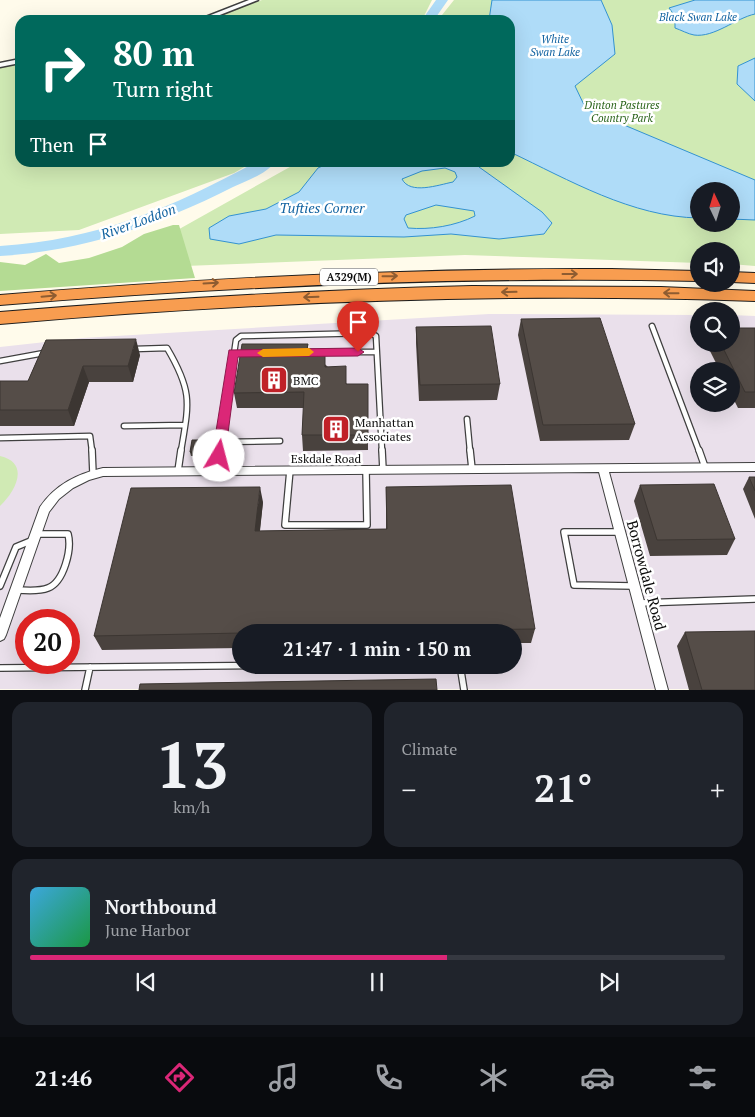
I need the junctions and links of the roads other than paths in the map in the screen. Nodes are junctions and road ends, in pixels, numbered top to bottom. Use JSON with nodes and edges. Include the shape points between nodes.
{"nodes":[{"id":1,"x":255,"y":0,"type":"edge"},
{"id":2,"x":214,"y":15,"type":"edge"},
{"id":3,"x":15,"y":62,"type":"edge"},
{"id":4,"x":0,"y":65,"type":"edge"},
{"id":5,"x":690,"y":276,"type":"edge"},
{"id":6,"x":740,"y":277,"type":"edge"},
{"id":7,"x":755,"y":278,"type":"edge"},
{"id":8,"x":755,"y":296,"type":"edge"},
{"id":9,"x":0,"y":300,"type":"edge"},
{"id":10,"x":244,"y":300,"type":"junction"},
{"id":11,"x":0,"y":318,"type":"edge"},
{"id":12,"x":652,"y":326,"type":"dead end"},
{"id":13,"x":0,"y":329,"type":"edge"},
{"id":14,"x":125,"y":349,"type":"edge"},
{"id":15,"x":48,"y":352,"type":"edge"},
{"id":16,"x":319,"y":352,"type":"edge"},
{"id":17,"x":376,"y":352,"type":"junction"},
{"id":18,"x":233,"y":353,"type":"junction"},
{"id":19,"x":243,"y":353,"type":"edge"},
{"id":20,"x":0,"y":361,"type":"edge"},
{"id":21,"x":467,"y":419,"type":"dead end"},
{"id":22,"x":185,"y":425,"type":"junction"},
{"id":23,"x":124,"y":426,"type":"dead end"},
{"id":24,"x":0,"y":438,"type":"edge"},
{"id":25,"x":280,"y":441,"type":"dead end"},
{"id":26,"x":221,"y":442,"type":"junction"},
{"id":27,"x":755,"y":467,"type":"edge"},
{"id":28,"x":604,"y":468,"type":"junction"},
{"id":29,"x":705,"y":468,"type":"junction"},
{"id":30,"x":472,"y":469,"type":"junction"},
{"id":31,"x":290,"y":470,"type":"junction"},
{"id":32,"x":366,"y":470,"type":"junction"},
{"id":33,"x":383,"y":470,"type":"junction"},
{"id":34,"x":178,"y":471,"type":"junction"},
{"id":35,"x":217,"y":471,"type":"junction"},
{"id":36,"x":93,"y":474,"type":"junction"},
{"id":37,"x":620,"y":532,"type":"junction"},
{"id":38,"x":35,"y":537,"type":"junction"},
{"id":39,"x":0,"y":586,"type":"edge"},
{"id":40,"x":634,"y":586,"type":"junction"},
{"id":41,"x":16,"y":590,"type":"junction"},
{"id":42,"x":755,"y":599,"type":"edge"},
{"id":43,"x":638,"y":603,"type":"junction"},
{"id":44,"x":4,"y":612,"type":"edge"},
{"id":45,"x":0,"y":635,"type":"edge"},
{"id":46,"x":232,"y":666,"type":"edge"},
{"id":47,"x":90,"y":667,"type":"junction"},
{"id":48,"x":0,"y":668,"type":"edge"},
{"id":49,"x":461,"y":674,"type":"edge"},
{"id":50,"x":85,"y":690,"type":"edge"},
{"id":51,"x":464,"y":690,"type":"edge"},
{"id":52,"x":662,"y":690,"type":"edge"}],
"edges":[{"from":1,"to":2,"type":"street"},
{"from":3,"to":4,"type":"street"},
{"from":9,"to":5,"type":"highway","number":"A329(M)","one_way":true,"via":[[211,283],[360,277]]},
{"from":6,"to":7,"type":"highway"},
{"from":8,"to":10,"type":"highway","number":"A329(M)","one_way":true,"via":[[519,292]]},
{"from":10,"to":11,"type":"highway","number":"A329(M)"},
{"from":10,"to":13,"type":"highway","number":"A329(M)"},
{"from":12,"to":29,"type":"lane"},
{"from":14,"to":22,"type":"lane","via":[[167,348],[182,373],[186,388],[189,403]]},
{"from":15,"to":20,"type":"lane"},
{"from":16,"to":17,"type":"lane"},
{"from":17,"to":18,"type":"lane","via":[[376,336],[370,333],[241,336],[236,340]]},
{"from":17,"to":33,"type":"lane"},
{"from":18,"to":19,"type":"lane"},
{"from":18,"to":26,"type":"lane"},
{"from":21,"to":30,"type":"lane"},
{"from":22,"to":23,"type":"lane"},
{"from":22,"to":34,"type":"lane"},
{"from":24,"to":36,"type":"lane","via":[[90,436]]},
{"from":25,"to":26,"type":"lane"},
{"from":26,"to":35,"type":"lane"},
{"from":27,"to":29,"type":"street","name":"Eskdale Road"},
{"from":28,"to":29,"type":"street","name":"Eskdale Road"},
{"from":28,"to":30,"type":"street","name":"Eskdale Road"},
{"from":28,"to":37,"type":"street","name":"Borrowdale Road"},
{"from":30,"to":33,"type":"street","name":"Eskdale Road"},
{"from":31,"to":32,"type":"street","name":"Eskdale Road"},
{"from":31,"to":32,"type":"lane","via":[[285,526],[367,525]]},
{"from":31,"to":35,"type":"street","name":"Eskdale Road"},
{"from":32,"to":33,"type":"street","name":"Eskdale Road"},
{"from":34,"to":35,"type":"street","name":"Eskdale Road"},
{"from":34,"to":36,"type":"street","name":"Eskdale Road"},
{"from":36,"to":38,"type":"street","name":"Eskdale Road","via":[[69,485],[50,501]]},
{"from":37,"to":40,"type":"street","name":"Borrowdale Road"},
{"from":37,"to":40,"type":"lane","via":[[564,532],[574,586]]},
{"from":38,"to":39,"type":"lane","via":[[16,547]]},
{"from":38,"to":41,"type":"street","name":"Eskdale Road"},
{"from":38,"to":41,"type":"lane","via":[[68,534],[70,546],[52,587]]},
{"from":40,"to":43,"type":"street","name":"Borrowdale Road"},
{"from":41,"to":44,"type":"street","name":"Eskdale Road"},
{"from":42,"to":43,"type":"lane"},
{"from":43,"to":52,"type":"street","name":"Borrowdale Road"},
{"from":44,"to":45,"type":"street","name":"Eskdale Road"},
{"from":46,"to":47,"type":"lane"},
{"from":47,"to":48,"type":"lane"},
{"from":47,"to":50,"type":"lane"},
{"from":49,"to":51,"type":"lane"}]}
